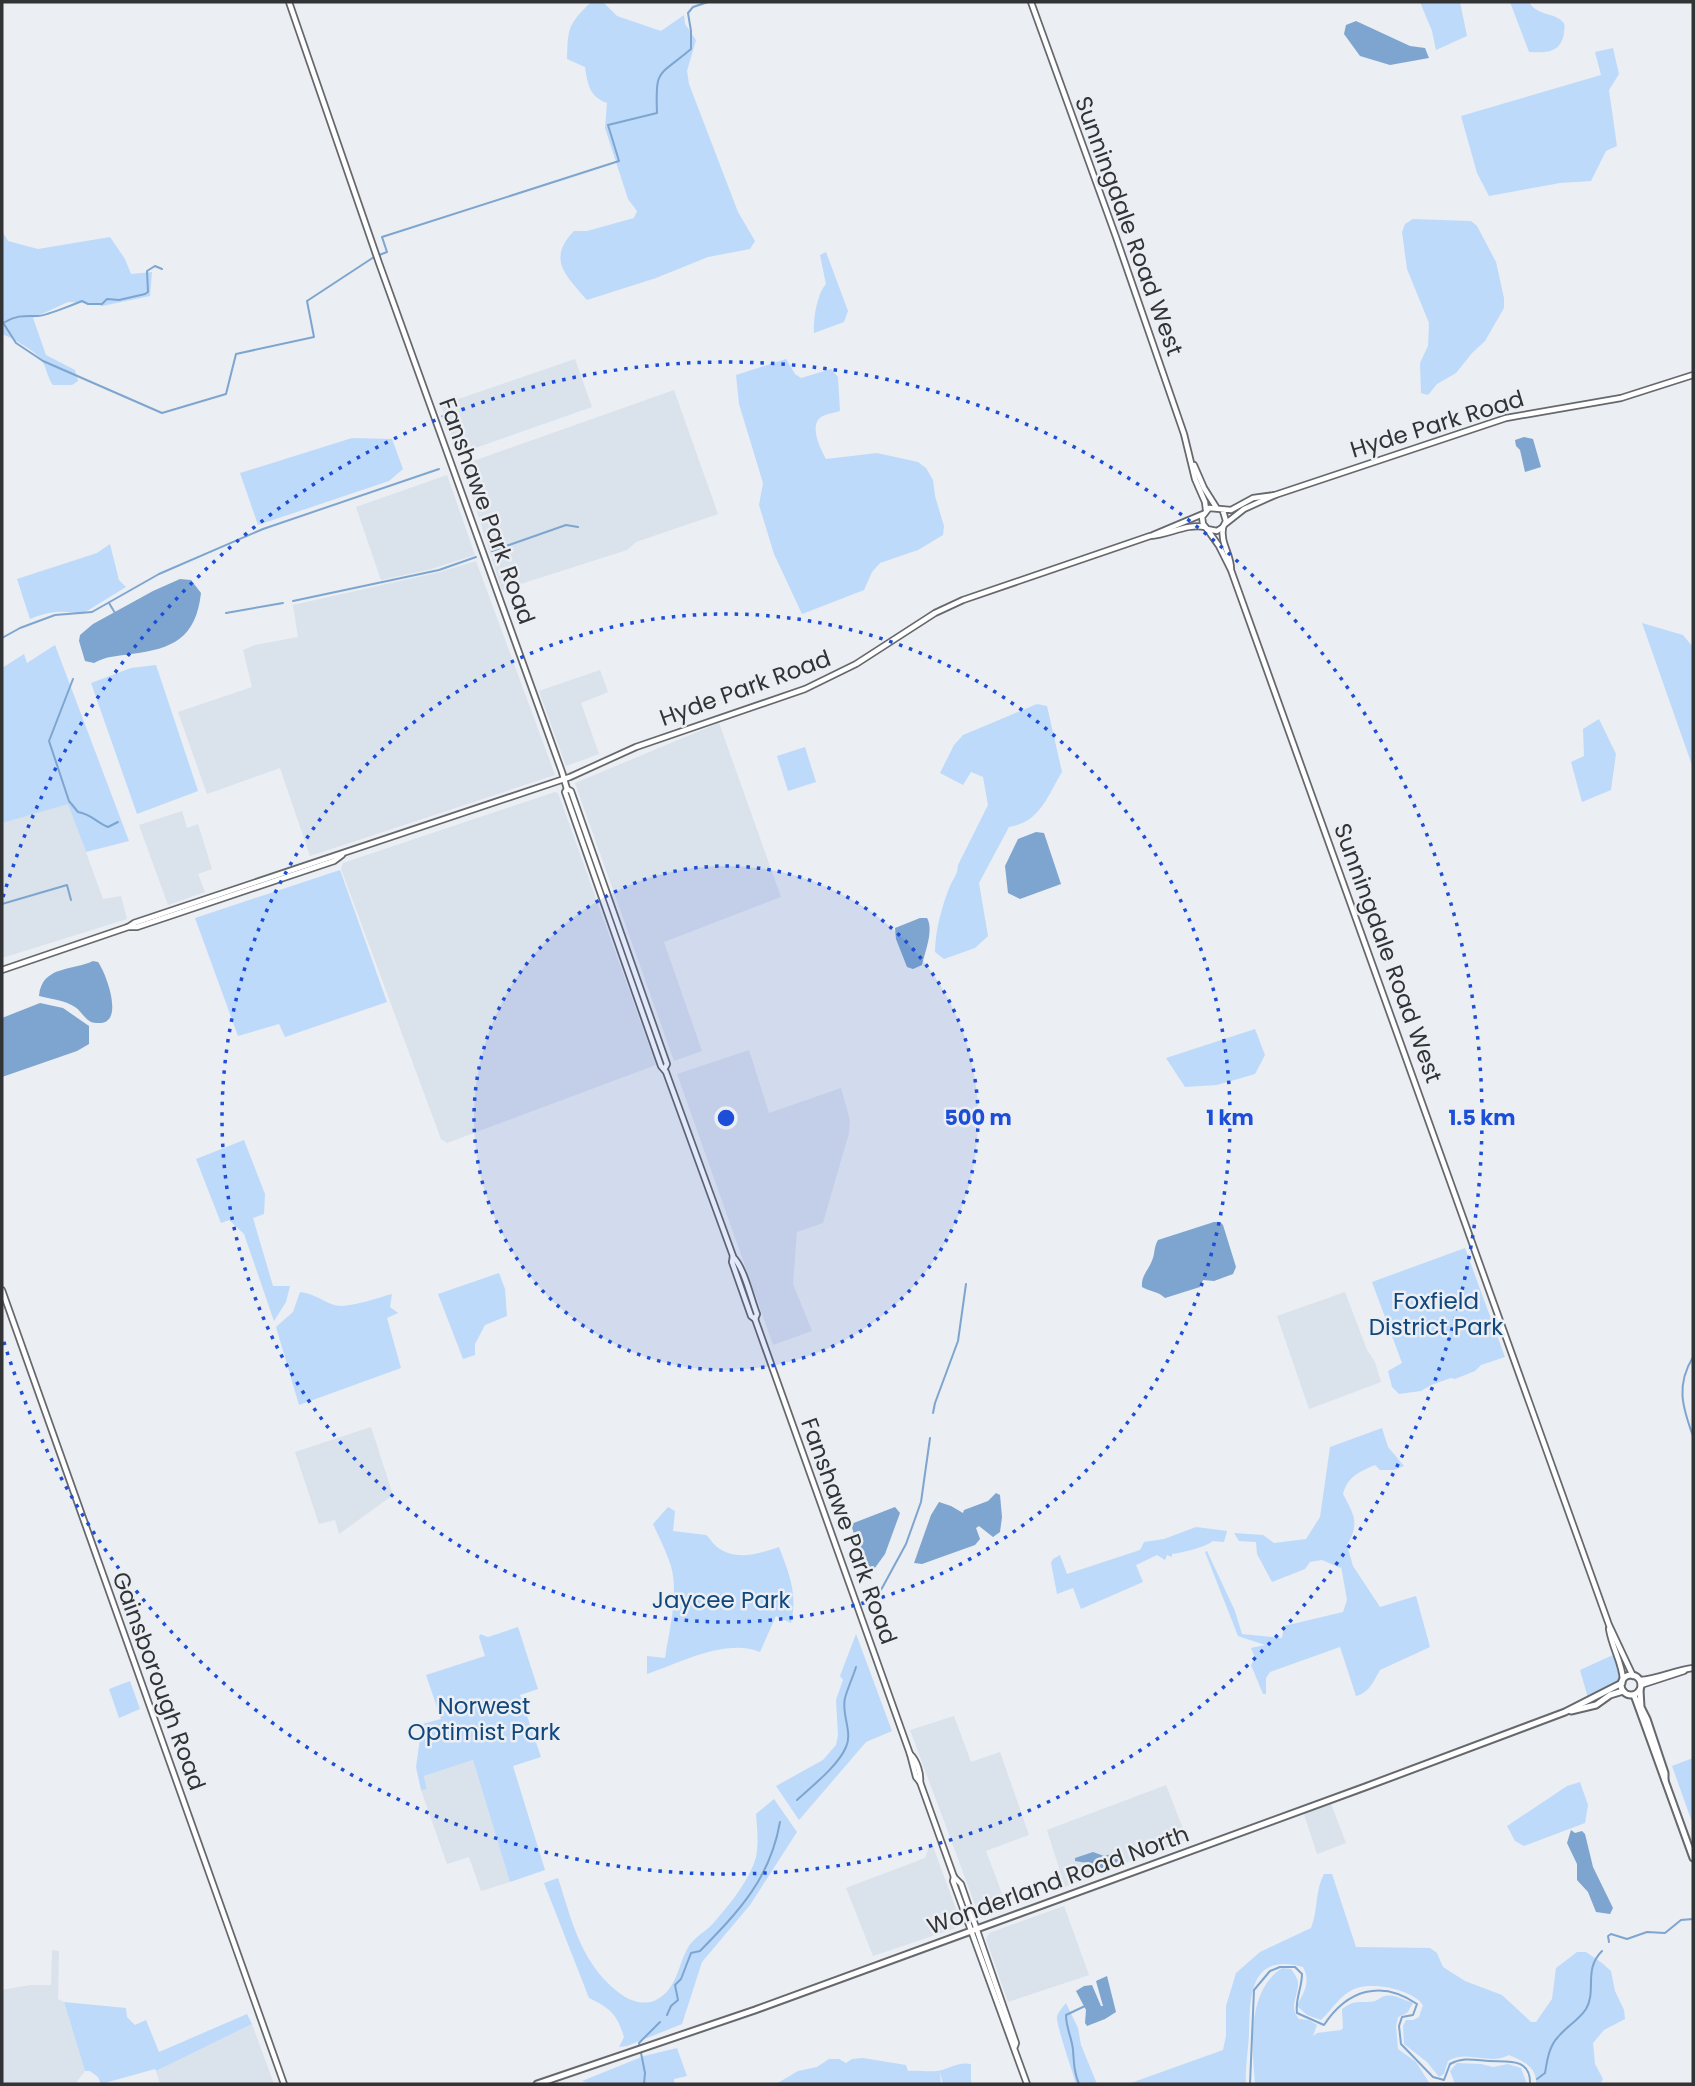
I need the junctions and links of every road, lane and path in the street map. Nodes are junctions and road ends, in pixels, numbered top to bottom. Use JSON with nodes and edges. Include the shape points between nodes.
{"nodes":[{"id":1,"x":289,"y":2,"type":"edge"},
{"id":2,"x":1031,"y":2,"type":"edge"},
{"id":3,"x":1693,"y":375,"type":"edge"},
{"id":4,"x":1192,"y":463,"type":"junction"},
{"id":5,"x":1275,"y":495,"type":"junction"},
{"id":6,"x":1216,"y":507,"type":"junction"},
{"id":7,"x":1223,"y":511,"type":"junction"},
{"id":8,"x":1205,"y":512,"type":"junction"},
{"id":9,"x":1224,"y":526,"type":"junction"},
{"id":10,"x":1206,"y":528,"type":"junction"},
{"id":11,"x":1150,"y":536,"type":"junction"},
{"id":12,"x":1231,"y":570,"type":"junction"},
{"id":13,"x":564,"y":779,"type":"junction"},
{"id":14,"x":2,"y":969,"type":"edge"},
{"id":15,"x":2,"y":1290,"type":"edge"},
{"id":16,"x":1609,"y":1625,"type":"junction"},
{"id":17,"x":1693,"y":1668,"type":"edge"},
{"id":18,"x":1633,"y":1676,"type":"junction"},
{"id":19,"x":1622,"y":1681,"type":"junction"},
{"id":20,"x":1640,"y":1685,"type":"junction"},
{"id":21,"x":1623,"y":1691,"type":"junction"},
{"id":22,"x":1634,"y":1695,"type":"junction"},
{"id":23,"x":1565,"y":1712,"type":"junction"},
{"id":24,"x":1665,"y":1780,"type":"junction"},
{"id":25,"x":1693,"y":1858,"type":"edge"},
{"id":26,"x":973,"y":1930,"type":"junction"},
{"id":27,"x":561,"y":2078,"type":"junction"},
{"id":28,"x":284,"y":2084,"type":"edge"},
{"id":29,"x":537,"y":2084,"type":"edge"},
{"id":30,"x":550,"y":2084,"type":"edge"},
{"id":31,"x":1027,"y":2084,"type":"edge"}],
"edges":[{"from":1,"to":13,"type":"main road","name":"Fanshawe Park Road"},
{"from":2,"to":4,"type":"main road","name":"Sunningdale Road West"},
{"from":3,"to":5,"type":"main road","name":"Hyde Park Road","via":[[1621,398],[1506,418]]},
{"from":4,"to":6,"type":"main road","name":"Sunningdale Road West"},
{"from":4,"to":8,"type":"main road","name":"Sunningdale Road West"},
{"from":5,"to":7,"type":"main road","name":"Hyde Park Road"},
{"from":5,"to":9,"type":"main road","name":"Hyde Park Road","via":[[1244,509]]},
{"from":6,"to":7,"type":"main road"},
{"from":6,"to":8,"type":"main road"},
{"from":7,"to":9,"type":"main road"},
{"from":8,"to":10,"type":"main road"},
{"from":8,"to":11,"type":"main road","name":"Hyde Park Road"},
{"from":9,"to":10,"type":"main road","via":[[1217,531]]},
{"from":9,"to":12,"type":"main road","name":"Sunningdale Road West","via":[[1222,539]]},
{"from":10,"to":11,"type":"main road","name":"Hyde Park Road","via":[[1191,526]]},
{"from":10,"to":12,"type":"main road","name":"Sunningdale Road West"},
{"from":11,"to":13,"type":"main road","name":"Hyde Park Road","via":[[958,602],[815,684],[636,747]]},
{"from":12,"to":16,"type":"main road","name":"Sunningdale Road West"},
{"from":13,"to":14,"type":"main road","name":"Hyde Park Road"},
{"from":13,"to":26,"type":"main road","name":"Fanshawe Park Road","via":[[621,931],[751,1316],[954,1877],[959,1880]]},
{"from":15,"to":28,"type":"main road","name":"Gainsborough Road"},
{"from":16,"to":18,"type":"main road","name":"Sunningdale Road West"},
{"from":16,"to":19,"type":"main road","name":"Sunningdale Road West"},
{"from":17,"to":20,"type":"main road"},
{"from":18,"to":19,"type":"main road"},
{"from":18,"to":20,"type":"main road"},
{"from":19,"to":21,"type":"main road"},
{"from":19,"to":23,"type":"main road","name":"Wonderland Road North"},
{"from":20,"to":22,"type":"main road"},
{"from":20,"to":24,"type":"main road","via":[[1641,1707]]},
{"from":21,"to":22,"type":"main road"},
{"from":21,"to":23,"type":"main road","name":"Wonderland Road North"},
{"from":22,"to":24,"type":"main road"},
{"from":23,"to":26,"type":"main road","name":"Wonderland Road North"},
{"from":24,"to":25,"type":"main road"},
{"from":26,"to":27,"type":"main road","name":"Wonderland Road North"},
{"from":26,"to":31,"type":"main road","name":"Fanshawe Park Road"},
{"from":27,"to":29,"type":"main road","name":"Wonderland Road North"},
{"from":27,"to":30,"type":"main road","name":"Wonderland Road North"}]}
